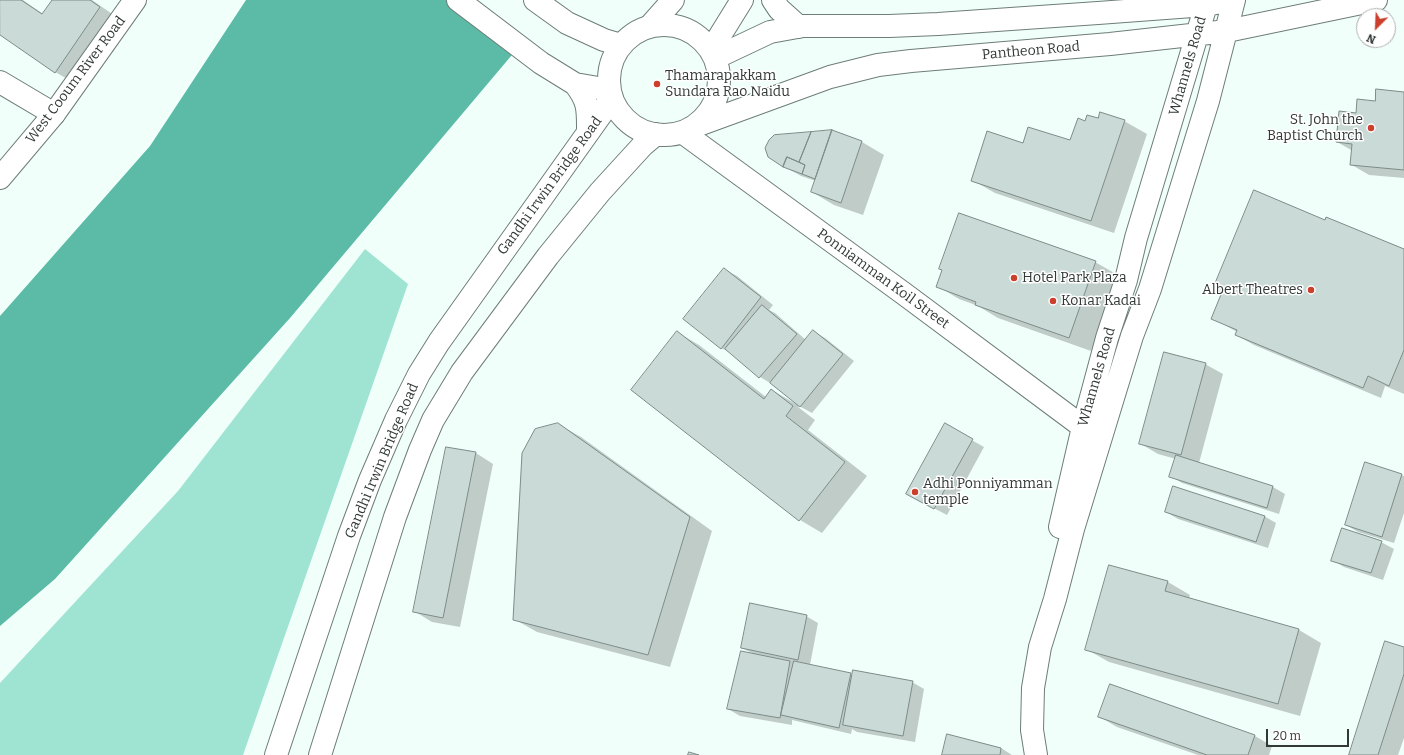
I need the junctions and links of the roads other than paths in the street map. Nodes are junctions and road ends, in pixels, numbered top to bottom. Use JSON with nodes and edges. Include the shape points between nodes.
{"nodes":[{"id":1,"x":135,"y":0,"type":"edge"},
{"id":2,"x":458,"y":0,"type":"edge"},
{"id":3,"x":535,"y":0,"type":"edge"},
{"id":4,"x":673,"y":0,"type":"edge"},
{"id":5,"x":742,"y":0,"type":"edge"},
{"id":6,"x":773,"y":0,"type":"edge"},
{"id":7,"x":1376,"y":0,"type":"edge"},
{"id":8,"x":1221,"y":1,"type":"edge"},
{"id":9,"x":949,"y":23,"type":"junction"},
{"id":10,"x":650,"y":26,"type":"junction"},
{"id":11,"x":799,"y":27,"type":"junction"},
{"id":12,"x":1227,"y":31,"type":"junction"},
{"id":13,"x":1198,"y":34,"type":"junction"},
{"id":14,"x":621,"y":45,"type":"junction"},
{"id":15,"x":713,"y":54,"type":"junction"},
{"id":16,"x":952,"y":57,"type":"junction"},
{"id":17,"x":0,"y":82,"type":"edge"},
{"id":18,"x":575,"y":84,"type":"junction"},
{"id":19,"x":610,"y":93,"type":"junction"},
{"id":20,"x":54,"y":114,"type":"junction"},
{"id":21,"x":687,"y":129,"type":"junction"},
{"id":22,"x":588,"y":132,"type":"junction"},
{"id":23,"x":656,"y":134,"type":"junction"},
{"id":24,"x":0,"y":178,"type":"edge"},
{"id":25,"x":1092,"y":432,"type":"junction"},
{"id":26,"x":276,"y":755,"type":"edge"},
{"id":27,"x":320,"y":755,"type":"edge"},
{"id":28,"x":1028,"y":755,"type":"edge"},
{"id":29,"x":1036,"y":755,"type":"edge"}],
"edges":[{"from":1,"to":20,"type":"main road","name":"West Cooum River Road"},
{"from":2,"to":18,"type":"main road","via":[[541,63]]},
{"from":3,"to":14,"type":"main road","via":[[584,32]]},
{"from":4,"to":10,"type":"main road"},
{"from":5,"to":15,"type":"main road"},
{"from":6,"to":11,"type":"main road"},
{"from":7,"to":12,"type":"main road","name":"Pantheon Road"},
{"from":8,"to":9,"type":"main road","via":[[1098,13]]},
{"from":8,"to":12,"type":"main road","name":"Whannels Road"},
{"from":8,"to":13,"type":"main road","name":"Whannels Road"},
{"from":9,"to":11,"type":"main road"},
{"from":9,"to":16,"type":"main road"},
{"from":10,"to":14,"type":"main road","via":[[634,33]]},
{"from":10,"to":15,"type":"main road","via":[[667,24],[684,28],[699,37]]},
{"from":11,"to":15,"type":"main road","via":[[770,32]]},
{"from":12,"to":13,"type":"main road","name":"Pantheon Road"},
{"from":12,"to":25,"type":"main road","name":"Whannels Road","via":[[1150,289],[1130,344]]},
{"from":13,"to":16,"type":"main road","name":"Pantheon Road"},
{"from":13,"to":25,"type":"main road","name":"Whannels Road","via":[[1107,338]]},
{"from":14,"to":19,"type":"main road","via":[[610,66]]},
{"from":15,"to":21,"type":"main road","via":[[719,70],[717,97],[703,119]]},
{"from":16,"to":21,"type":"main road","name":"Pantheon Road","via":[[855,70]]},
{"from":17,"to":20,"type":"main road"},
{"from":18,"to":19,"type":"main road"},
{"from":18,"to":22,"type":"main road","via":[[587,105]]},
{"from":19,"to":22,"type":"main road","name":"Gandhi Irwin Bridge Road","via":[[602,113]]},
{"from":19,"to":23,"type":"main road","via":[[618,110],[628,121],[641,130]]},
{"from":20,"to":24,"type":"main road","name":"West Cooum River Road"},
{"from":21,"to":23,"type":"main road","via":[[673,134]]},
{"from":21,"to":25,"type":"main road","name":"Ponniamman Koil Street"},
{"from":22,"to":26,"type":"main road","name":"Gandhi Irwin Bridge Road","via":[[439,342],[396,420],[349,536]]},
{"from":23,"to":27,"type":"main road","via":[[625,164],[557,244],[462,372],[433,420],[395,517]]},
{"from":25,"to":28,"type":"main road","name":"Whannels Road","via":[[1057,541],[1024,669],[1022,720]]},
{"from":25,"to":29,"type":"main road","name":"Whannels Road","via":[[1073,528],[1040,647],[1033,688],[1032,730]]}]}
